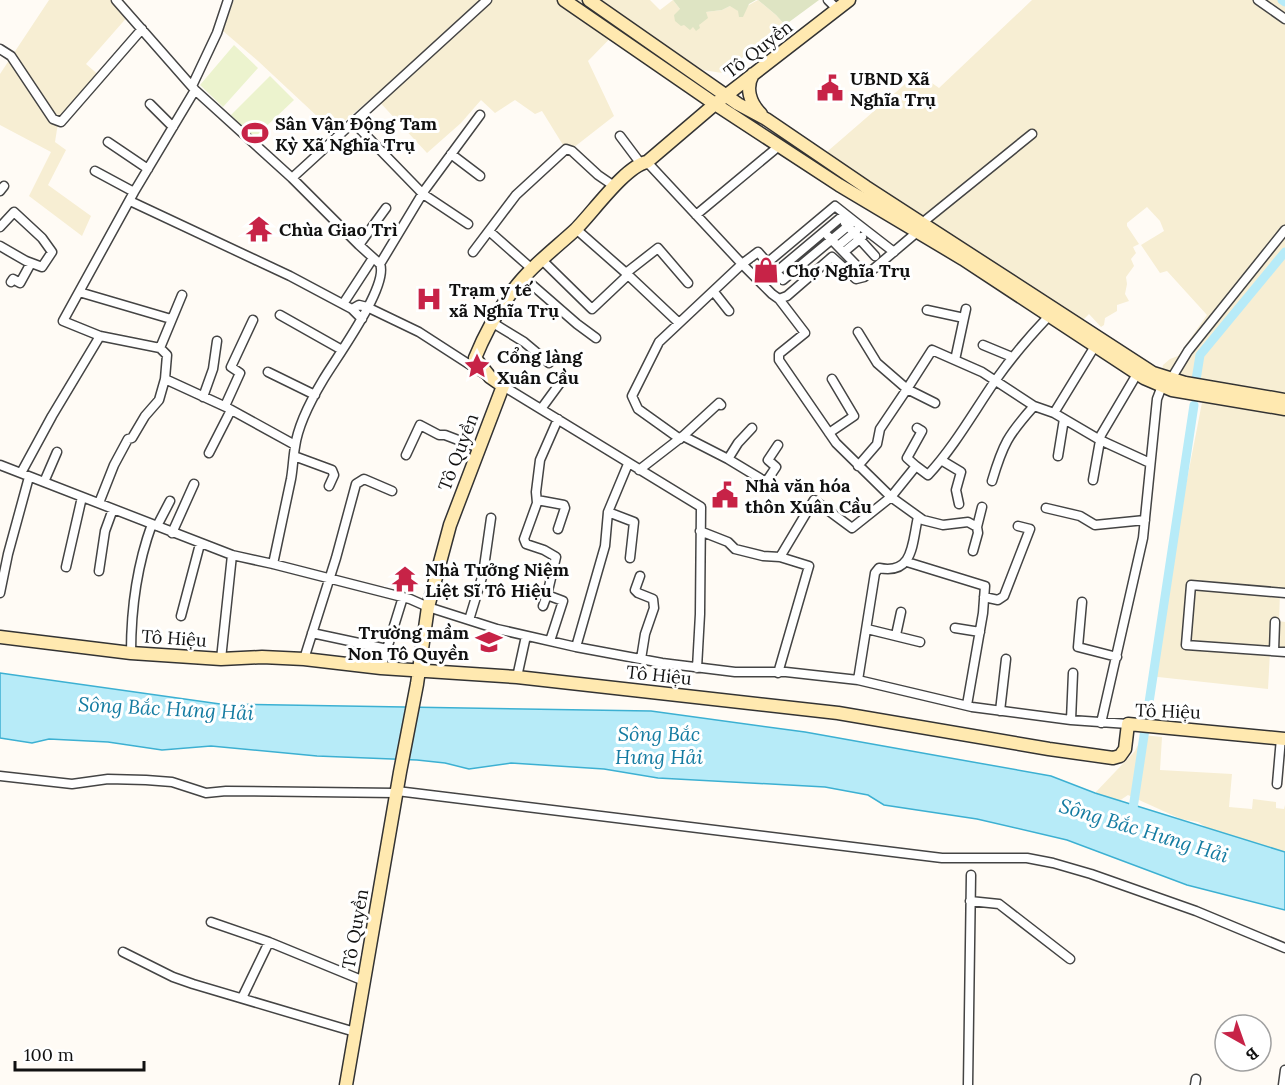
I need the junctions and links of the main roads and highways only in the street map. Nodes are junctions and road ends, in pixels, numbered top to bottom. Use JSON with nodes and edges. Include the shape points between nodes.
{"nodes":[{"id":1,"x":564,"y":0,"type":"edge"},
{"id":2,"x":589,"y":0,"type":"edge"},
{"id":3,"x":849,"y":0,"type":"edge"},
{"id":4,"x":754,"y":73,"type":"junction"},
{"id":5,"x":728,"y":95,"type":"junction"},
{"id":6,"x":715,"y":104,"type":"junction"},
{"id":7,"x":766,"y":119,"type":"junction"},
{"id":8,"x":787,"y":133,"type":"junction"},
{"id":9,"x":779,"y":146,"type":"junction"},
{"id":10,"x":921,"y":227,"type":"junction"},
{"id":11,"x":1050,"y":312,"type":"junction"},
{"id":12,"x":1166,"y":381,"type":"junction"},
{"id":13,"x":1285,"y":400,"type":"edge"},
{"id":14,"x":1285,"y":409,"type":"edge"},
{"id":15,"x":0,"y":637,"type":"edge"},
{"id":16,"x":419,"y":670,"type":"junction"},
{"id":17,"x":1283,"y":739,"type":"edge"},
{"id":18,"x":346,"y":1085,"type":"edge"}],
"edges":[{"from":1,"to":6,"type":"main road"},
{"from":2,"to":5,"type":"main road"},
{"from":3,"to":4,"type":"main road","name":"Tô Quyền"},
{"from":4,"to":5,"type":"main road","name":"Tô Quyền"},
{"from":4,"to":7,"type":"main road","via":[[748,86],[750,98]]},
{"from":5,"to":6,"type":"main road","name":"Tô Quyền"},
{"from":5,"to":7,"type":"main road"},
{"from":6,"to":9,"type":"main road"},
{"from":6,"to":16,"type":"main road","name":"Tô Quyền","via":[[614,186],[576,230],[528,273],[493,323],[473,362],[503,386],[450,525],[428,607]]},
{"from":7,"to":8,"type":"main road"},
{"from":8,"to":9,"type":"main road"},
{"from":8,"to":10,"type":"main road"},
{"from":9,"to":10,"type":"main road"},
{"from":10,"to":11,"type":"main road"},
{"from":11,"to":12,"type":"main road"},
{"from":11,"to":12,"type":"main road","via":[[1137,375]]},
{"from":12,"to":13,"type":"main road"},
{"from":12,"to":14,"type":"main road","via":[[1172,390]]},
{"from":15,"to":16,"type":"main road","name":"Tô Hiệu","via":[[131,653],[304,659]]},
{"from":16,"to":17,"type":"main road","name":"Tô Hiệu","via":[[838,712],[1113,758],[1125,749],[1131,724]]},
{"from":16,"to":18,"type":"main road","name":"Tô Quyền"}]}
